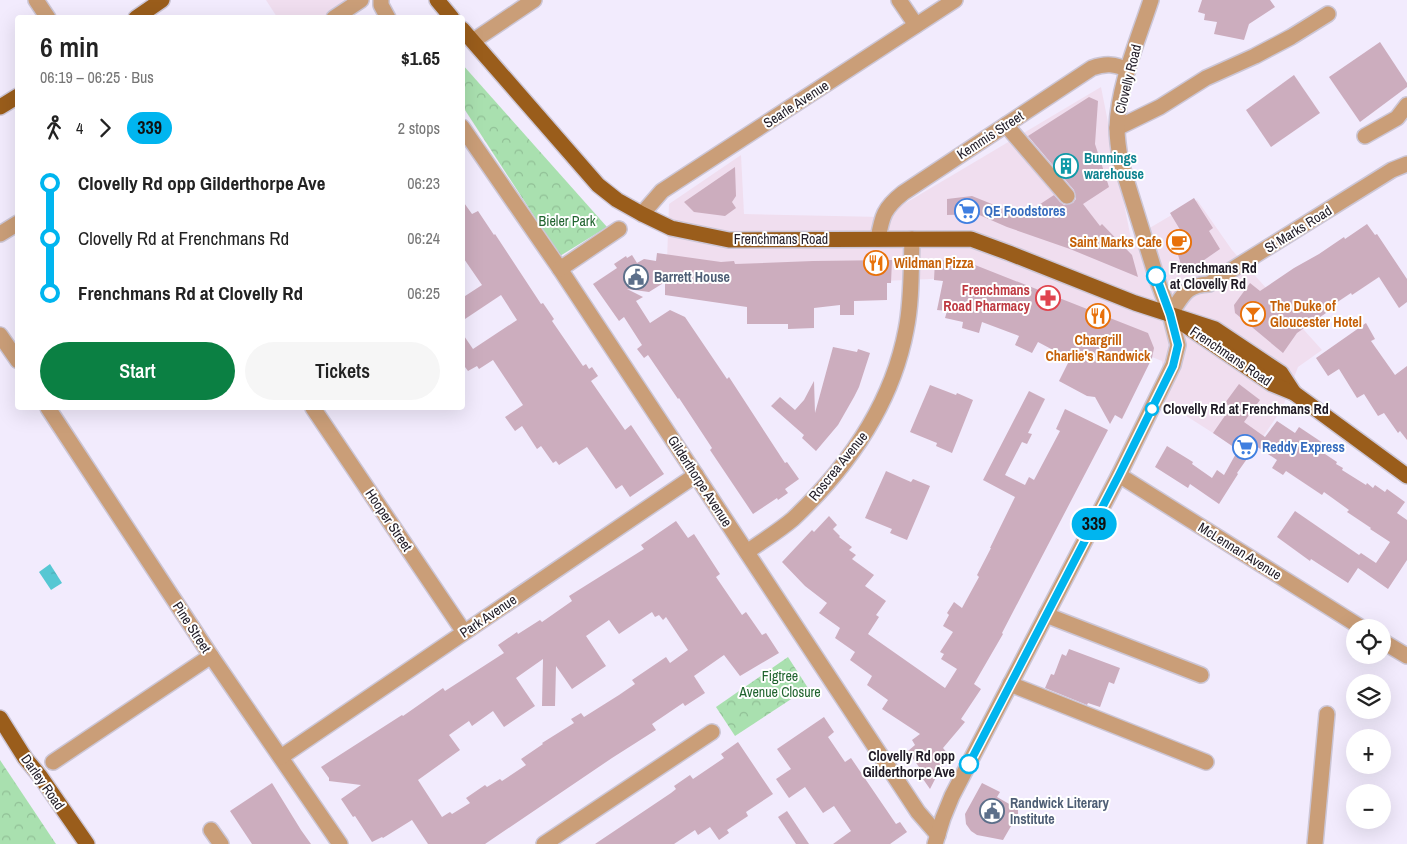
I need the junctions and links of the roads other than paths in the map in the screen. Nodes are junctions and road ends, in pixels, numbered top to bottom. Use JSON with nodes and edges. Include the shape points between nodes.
{"nodes":[{"id":1,"x":36,"y":0,"type":"edge"},
{"id":2,"x":162,"y":0,"type":"edge"},
{"id":3,"x":361,"y":0,"type":"edge"},
{"id":4,"x":381,"y":0,"type":"edge"},
{"id":5,"x":437,"y":0,"type":"edge"},
{"id":6,"x":534,"y":0,"type":"edge"},
{"id":7,"x":899,"y":0,"type":"edge"},
{"id":8,"x":955,"y":0,"type":"edge"},
{"id":9,"x":1151,"y":0,"type":"edge"},
{"id":10,"x":1328,"y":14,"type":"dead end"},
{"id":11,"x":46,"y":15,"type":"edge"},
{"id":12,"x":140,"y":15,"type":"edge"},
{"id":13,"x":338,"y":15,"type":"edge"},
{"id":14,"x":386,"y":15,"type":"edge"},
{"id":15,"x":450,"y":15,"type":"edge"},
{"id":16,"x":916,"y":25,"type":"junction"},
{"id":17,"x":465,"y":32,"type":"edge"},
{"id":18,"x":473,"y":41,"type":"junction"},
{"id":19,"x":1128,"y":70,"type":"junction"},
{"id":20,"x":15,"y":98,"type":"edge"},
{"id":21,"x":1407,"y":105,"type":"edge"},
{"id":22,"x":0,"y":107,"type":"edge"},
{"id":23,"x":1006,"y":125,"type":"junction"},
{"id":24,"x":1117,"y":128,"type":"junction"},
{"id":25,"x":465,"y":131,"type":"edge"},
{"id":26,"x":1365,"y":136,"type":"dead end"},
{"id":27,"x":1407,"y":164,"type":"edge"},
{"id":28,"x":1067,"y":196,"type":"dead end"},
{"id":29,"x":642,"y":214,"type":"junction"},
{"id":30,"x":15,"y":225,"type":"edge"},
{"id":31,"x":619,"y":229,"type":"dead end"},
{"id":32,"x":0,"y":234,"type":"edge"},
{"id":33,"x":878,"y":239,"type":"junction"},
{"id":34,"x":912,"y":239,"type":"junction"},
{"id":35,"x":560,"y":269,"type":"junction"},
{"id":36,"x":1170,"y":314,"type":"junction"},
{"id":37,"x":0,"y":335,"type":"edge"},
{"id":38,"x":15,"y":357,"type":"edge"},
{"id":39,"x":49,"y":410,"type":"edge"},
{"id":40,"x":314,"y":410,"type":"edge"},
{"id":41,"x":696,"y":475,"type":"junction"},
{"id":42,"x":1119,"y":475,"type":"junction"},
{"id":43,"x":1407,"y":476,"type":"edge"},
{"id":44,"x":747,"y":552,"type":"junction"},
{"id":45,"x":1046,"y":615,"type":"junction"},
{"id":46,"x":1348,"y":619,"type":"edge"},
{"id":47,"x":464,"y":632,"type":"junction"},
{"id":48,"x":1391,"y":646,"type":"edge"},
{"id":49,"x":211,"y":656,"type":"junction"},
{"id":50,"x":1407,"y":656,"type":"edge"},
{"id":51,"x":1201,"y":675,"type":"dead end"},
{"id":52,"x":1010,"y":684,"type":"junction"},
{"id":53,"x":1327,"y":714,"type":"dead end"},
{"id":54,"x":0,"y":718,"type":"edge"},
{"id":55,"x":712,"y":732,"type":"dead end"},
{"id":56,"x":281,"y":757,"type":"junction"},
{"id":57,"x":53,"y":762,"type":"dead end"},
{"id":58,"x":1206,"y":762,"type":"dead end"},
{"id":59,"x":211,"y":830,"type":"dead end"},
{"id":60,"x":936,"y":840,"type":"edge"},
{"id":61,"x":87,"y":844,"type":"edge"},
{"id":62,"x":221,"y":844,"type":"edge"},
{"id":63,"x":340,"y":844,"type":"edge"},
{"id":64,"x":544,"y":844,"type":"edge"},
{"id":65,"x":1315,"y":844,"type":"edge"}],
"edges":[{"from":1,"to":11,"type":"street"},
{"from":2,"to":12,"type":"main road"},
{"from":3,"to":13,"type":"street"},
{"from":4,"to":14,"type":"street"},
{"from":5,"to":15,"type":"main road"},
{"from":6,"to":18,"type":"street"},
{"from":7,"to":16,"type":"street"},
{"from":8,"to":16,"type":"street","name":"Searle Avenue"},
{"from":9,"to":19,"type":"street","name":"Clovelly Road"},
{"from":10,"to":24,"type":"street","via":[[1291,37],[1206,78],[1160,107]]},
{"from":16,"to":29,"type":"street","name":"Searle Avenue","via":[[662,191]]},
{"from":17,"to":18,"type":"main road","name":"Frenchmans Road"},
{"from":18,"to":29,"type":"main road","name":"Frenchmans Road","via":[[598,185]]},
{"from":19,"to":23,"type":"street","name":"Kemmis Street","via":[[1109,64],[1092,68]]},
{"from":19,"to":24,"type":"street","name":"Clovelly Road"},
{"from":20,"to":22,"type":"main road"},
{"from":21,"to":26,"type":"street","via":[[1397,118]]},
{"from":23,"to":28,"type":"street"},
{"from":23,"to":33,"type":"street","name":"Kemmis Street","via":[[893,200],[882,217]]},
{"from":24,"to":36,"type":"street","name":"Clovelly Road","via":[[1121,164]]},
{"from":25,"to":35,"type":"street","name":"Gilderthorpe Avenue"},
{"from":27,"to":36,"type":"street","name":"St Marks Road","via":[[1392,170],[1210,284],[1198,284],[1187,290]]},
{"from":29,"to":33,"type":"main road","name":"Frenchmans Road","via":[[671,228],[729,240]]},
{"from":30,"to":32,"type":"street"},
{"from":31,"to":35,"type":"street"},
{"from":33,"to":34,"type":"main road","name":"Frenchmans Road"},
{"from":34,"to":36,"type":"main road","name":"Frenchmans Road","via":[[971,239],[1135,304]]},
{"from":34,"to":44,"type":"street","name":"Roscrea Avenue","via":[[907,328],[895,371],[876,414],[864,436],[820,492],[792,520]]},
{"from":35,"to":41,"type":"street","name":"Gilderthorpe Avenue"},
{"from":36,"to":42,"type":"street","name":"Clovelly Road","via":[[1178,345],[1173,366]]},
{"from":36,"to":43,"type":"main road","name":"Frenchmans Road","via":[[1272,384],[1294,393]]},
{"from":37,"to":38,"type":"street"},
{"from":39,"to":49,"type":"street","name":"Pine Street"},
{"from":40,"to":47,"type":"street","name":"Hooper Street"},
{"from":41,"to":44,"type":"street","name":"Gilderthorpe Avenue"},
{"from":41,"to":47,"type":"street","name":"Park Avenue"},
{"from":42,"to":45,"type":"street","name":"Clovelly Road"},
{"from":42,"to":46,"type":"street","name":"McLennan Avenue"},
{"from":44,"to":60,"type":"street","name":"Gilderthorpe Avenue"},
{"from":45,"to":51,"type":"street"},
{"from":45,"to":52,"type":"street","name":"Clovelly Road"},
{"from":47,"to":56,"type":"street","name":"Park Avenue"},
{"from":48,"to":50,"type":"street"},
{"from":49,"to":56,"type":"street","name":"Pine Street"},
{"from":49,"to":57,"type":"street"},
{"from":52,"to":58,"type":"street"},
{"from":52,"to":60,"type":"street","name":"Clovelly Road","via":[[952,796]]},
{"from":53,"to":65,"type":"street"},
{"from":54,"to":61,"type":"main road","name":"Darley Road"},
{"from":55,"to":64,"type":"street"},
{"from":56,"to":63,"type":"street","name":"Pine Street"},
{"from":59,"to":62,"type":"street"}]}
